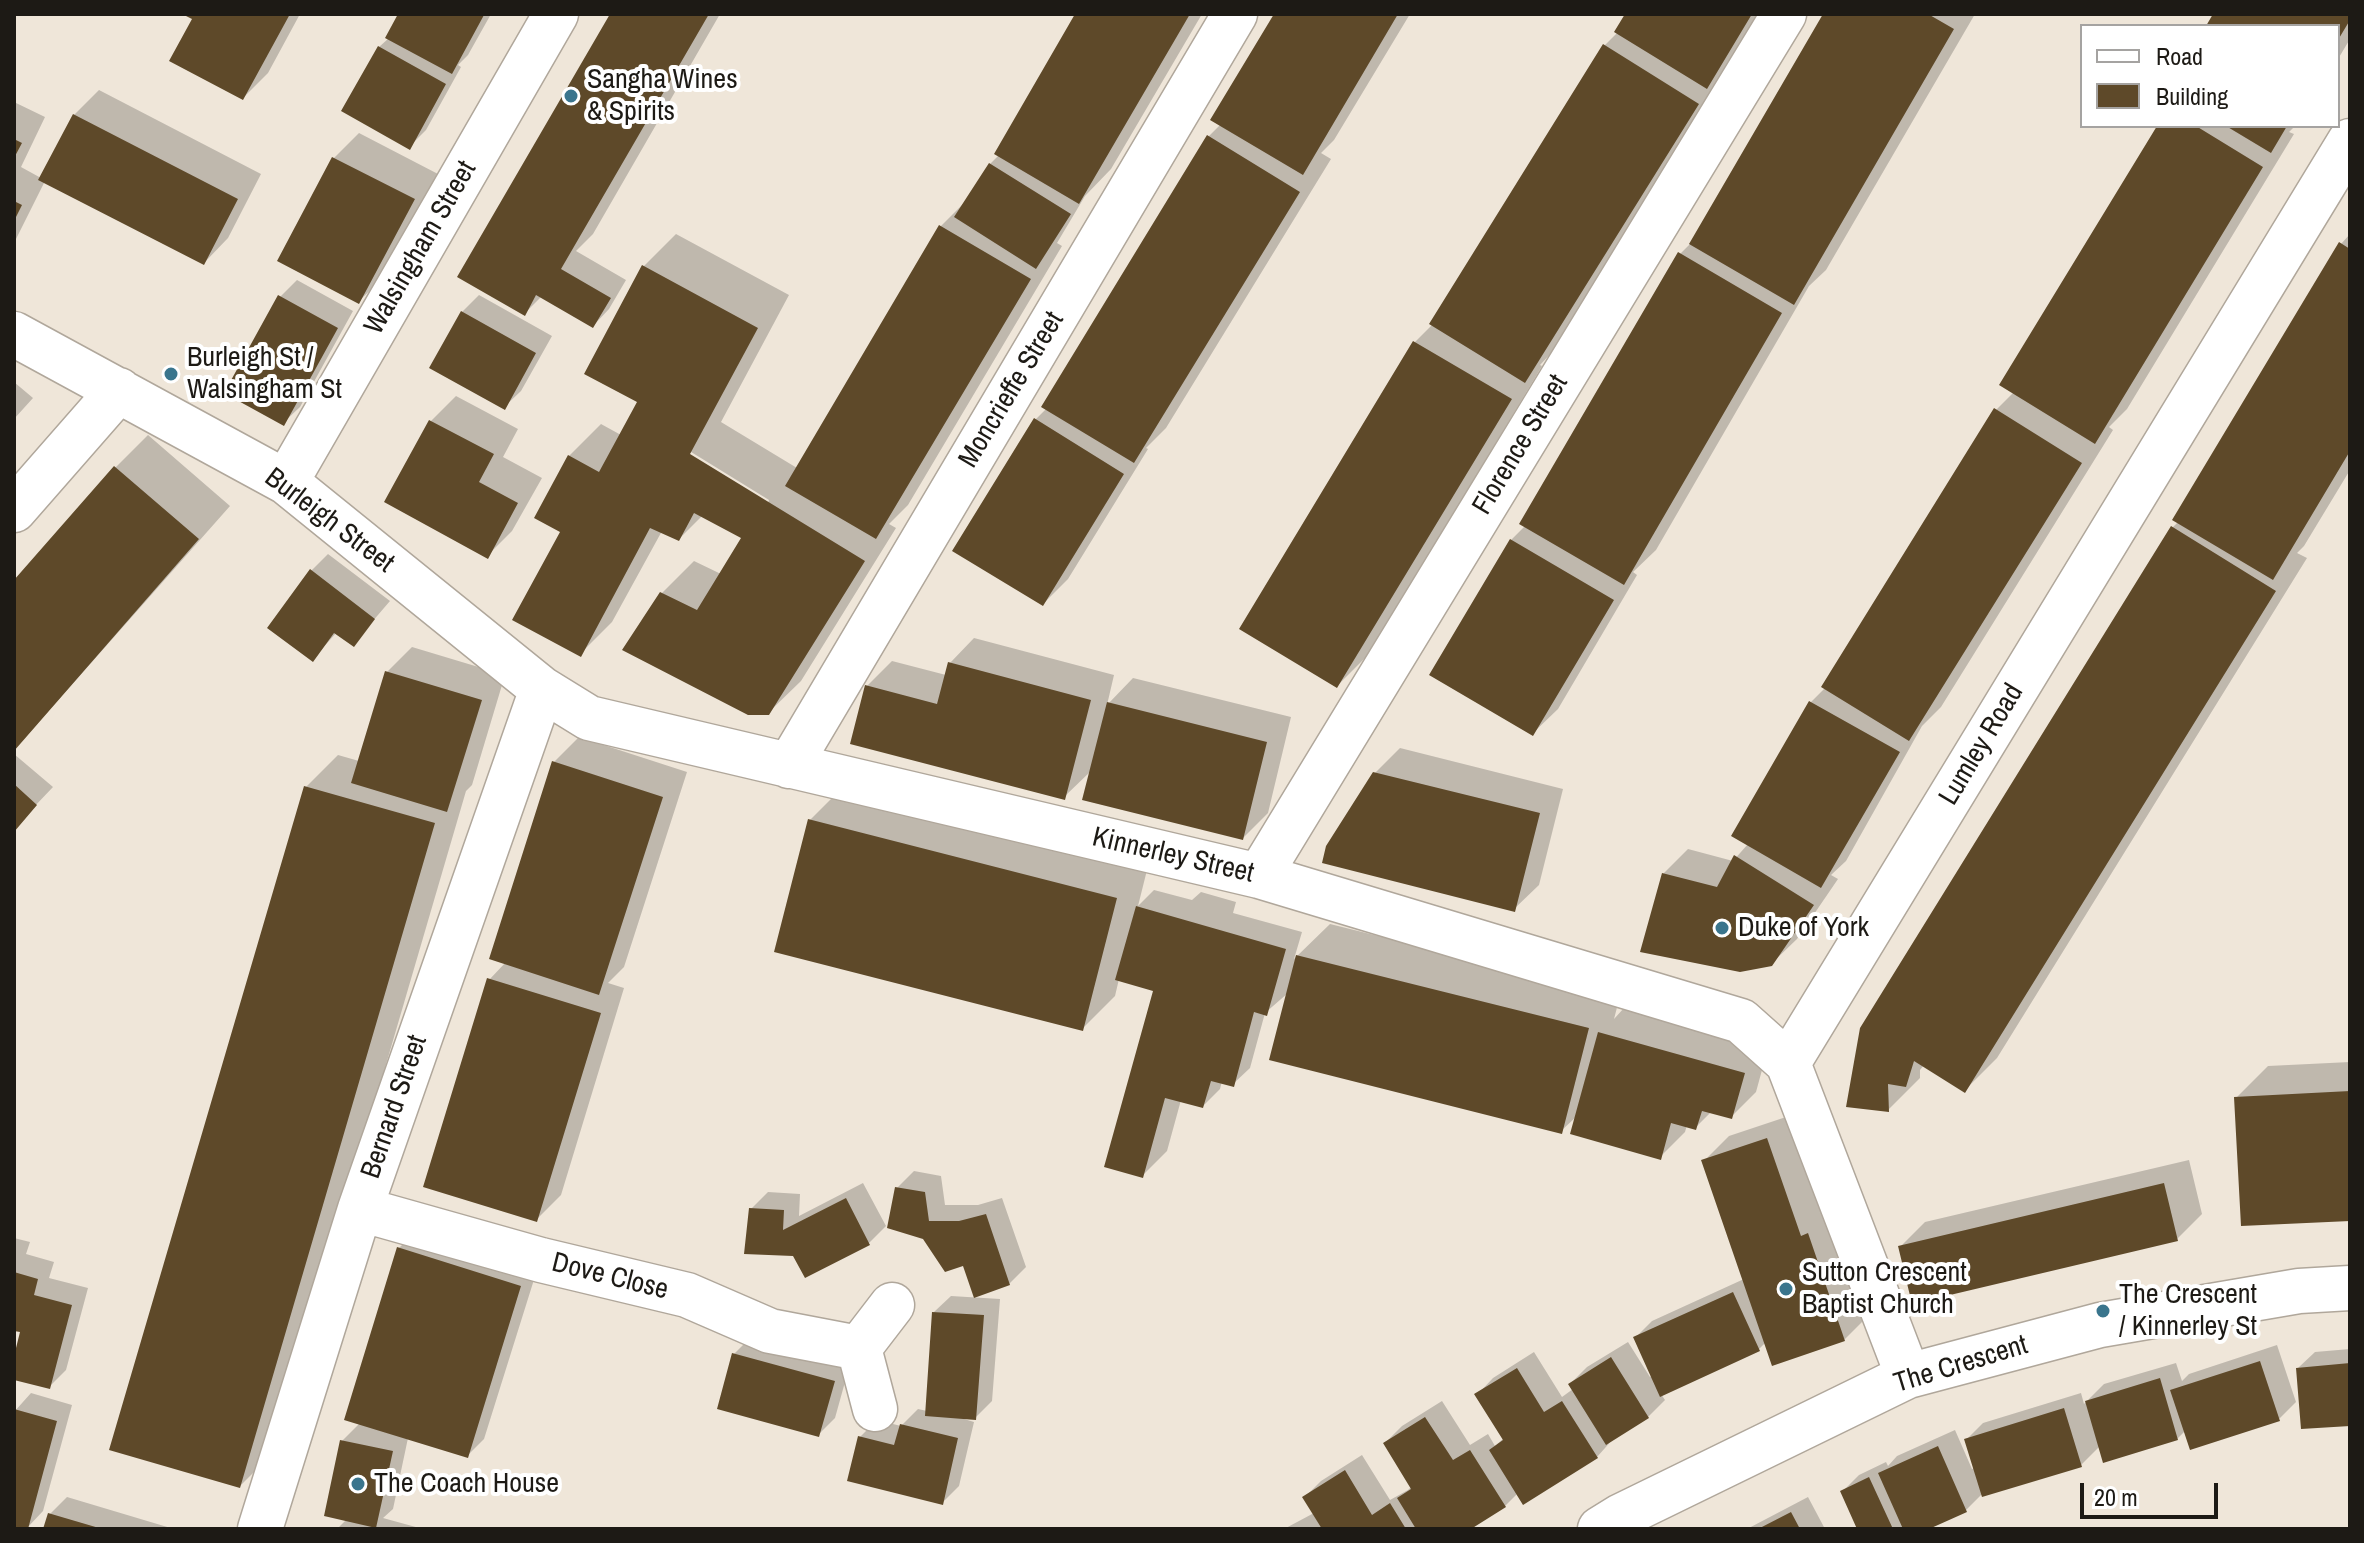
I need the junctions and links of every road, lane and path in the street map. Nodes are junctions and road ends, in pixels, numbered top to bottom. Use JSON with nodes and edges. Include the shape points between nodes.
{"nodes":[{"id":1,"x":556,"y":14,"type":"edge"},
{"id":2,"x":1235,"y":14,"type":"edge"},
{"id":3,"x":1784,"y":14,"type":"edge"},
{"id":4,"x":2350,"y":141,"type":"edge"},
{"id":5,"x":14,"y":334,"type":"edge"},
{"id":6,"x":119,"y":390,"type":"junction"},
{"id":7,"x":286,"y":482,"type":"junction"},
{"id":8,"x":14,"y":510,"type":"edge"},
{"id":9,"x":542,"y":689,"type":"junction"},
{"id":10,"x":789,"y":766,"type":"junction"},
{"id":11,"x":1259,"y":876,"type":"junction"},
{"id":12,"x":1788,"y":1063,"type":"junction"},
{"id":13,"x":360,"y":1209,"type":"junction"},
{"id":14,"x":2350,"y":1288,"type":"edge"},
{"id":15,"x":892,"y":1305,"type":"dead end"},
{"id":16,"x":859,"y":1348,"type":"junction"},
{"id":17,"x":1908,"y":1376,"type":"junction"},
{"id":18,"x":875,"y":1409,"type":"dead end"},
{"id":19,"x":260,"y":1529,"type":"edge"},
{"id":20,"x":1600,"y":1529,"type":"edge"}],
"edges":[{"from":1,"to":7,"type":"street","name":"Walsingham Street"},
{"from":2,"to":10,"type":"street","name":"Moncrieffe Street"},
{"from":3,"to":11,"type":"street","name":"Florence Street"},
{"from":4,"to":12,"type":"street","name":"Lumley Road"},
{"from":5,"to":6,"type":"street","name":"Burleigh Street"},
{"from":6,"to":7,"type":"street","name":"Burleigh Street"},
{"from":6,"to":8,"type":"street"},
{"from":7,"to":9,"type":"street","name":"Burleigh Street"},
{"from":9,"to":10,"type":"street","name":"Kinnerley Street","via":[[589,718]]},
{"from":9,"to":13,"type":"street","name":"Bernard Street"},
{"from":10,"to":11,"type":"street","name":"Kinnerley Street"},
{"from":11,"to":12,"type":"street","name":"Kinnerley Street","via":[[1741,1021]]},
{"from":12,"to":17,"type":"street"},
{"from":13,"to":16,"type":"street","name":"Dove Close","via":[[687,1295],[770,1331]]},
{"from":13,"to":19,"type":"street","name":"Bernard Street"},
{"from":14,"to":17,"type":"street","name":"The Crescent","via":[[2299,1291],[2100,1325]]},
{"from":15,"to":16,"type":"street"},
{"from":16,"to":18,"type":"street"},
{"from":17,"to":20,"type":"street","name":"The Crescent"}]}
